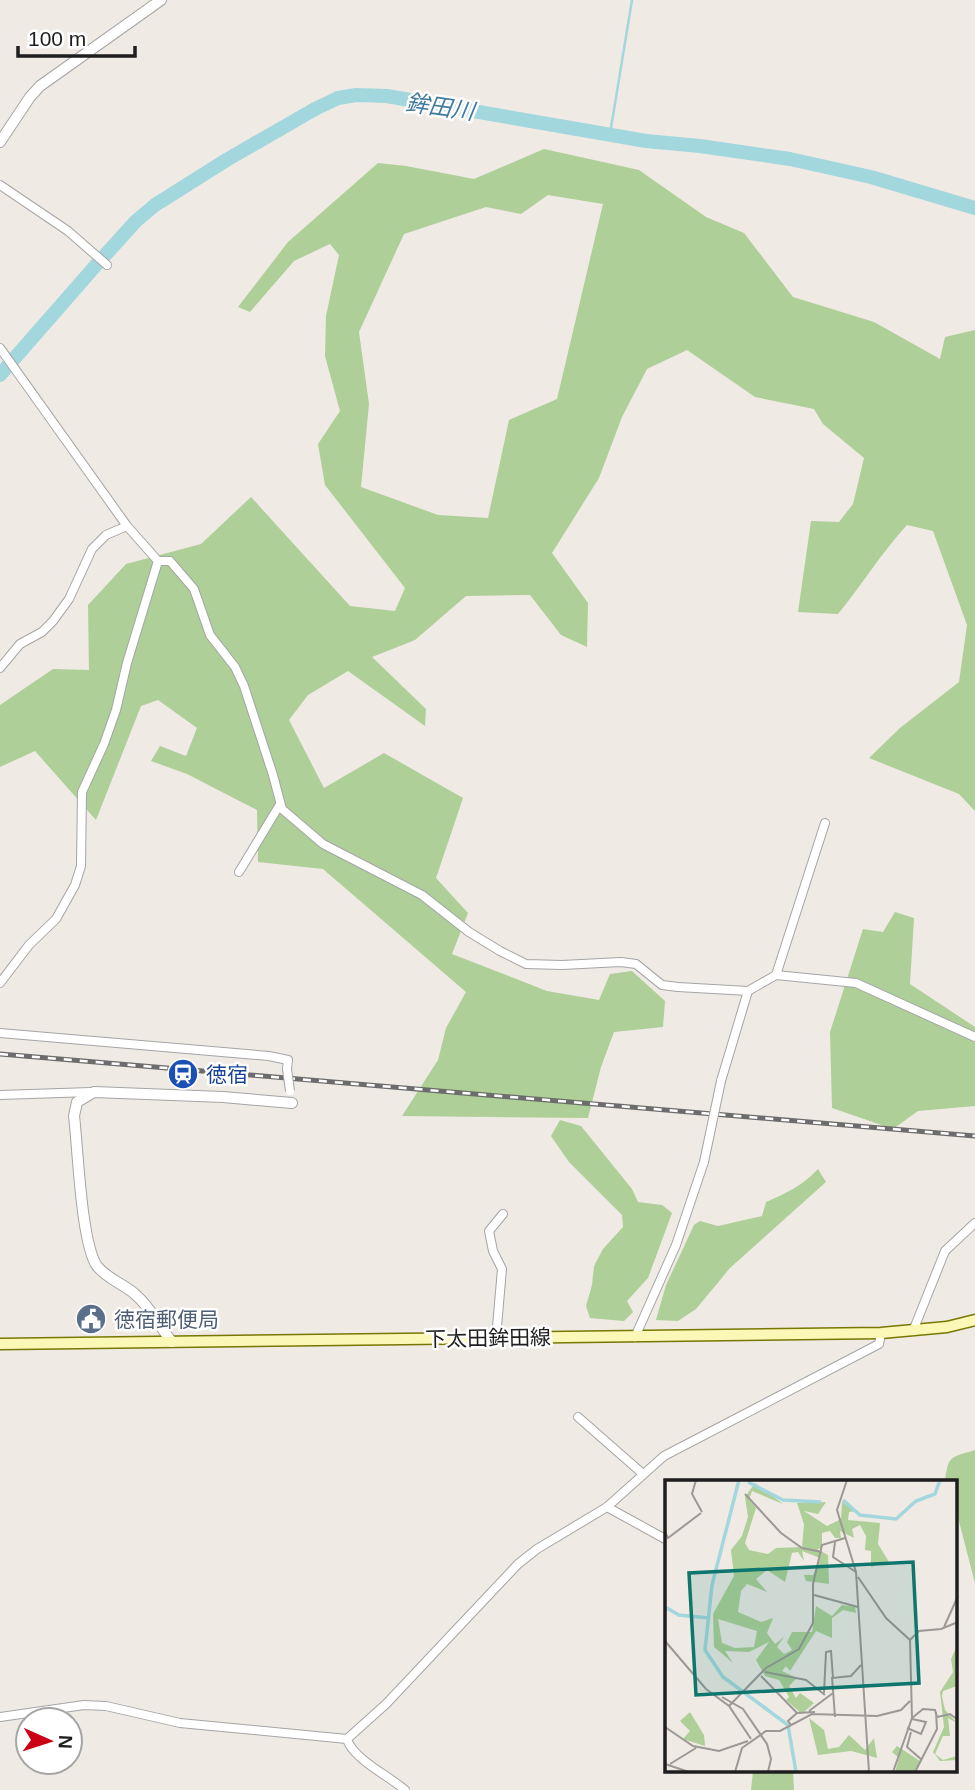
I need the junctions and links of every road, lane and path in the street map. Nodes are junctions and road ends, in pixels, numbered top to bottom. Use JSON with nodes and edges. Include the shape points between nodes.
{"nodes":[{"id":1,"x":161,"y":0,"type":"edge"},
{"id":2,"x":0,"y":142,"type":"edge"},
{"id":3,"x":0,"y":185,"type":"edge"},
{"id":4,"x":107,"y":265,"type":"dead end"},
{"id":5,"x":2,"y":351,"type":"edge"},
{"id":6,"x":127,"y":526,"type":"junction"},
{"id":7,"x":158,"y":561,"type":"junction"},
{"id":8,"x":0,"y":668,"type":"edge"},
{"id":9,"x":279,"y":806,"type":"junction"},
{"id":10,"x":825,"y":823,"type":"dead end"},
{"id":11,"x":239,"y":872,"type":"dead end"},
{"id":12,"x":776,"y":975,"type":"junction"},
{"id":13,"x":0,"y":983,"type":"edge"},
{"id":14,"x":748,"y":991,"type":"junction"},
{"id":15,"x":0,"y":1033,"type":"edge"},
{"id":16,"x":975,"y":1037,"type":"edge"},
{"id":17,"x":94,"y":1092,"type":"junction"},
{"id":18,"x":0,"y":1095,"type":"edge"},
{"id":19,"x":292,"y":1102,"type":"joint"},
{"id":20,"x":503,"y":1214,"type":"dead end"},
{"id":21,"x":975,"y":1223,"type":"edge"},
{"id":22,"x":975,"y":1320,"type":"edge"},
{"id":23,"x":913,"y":1331,"type":"junction"},
{"id":24,"x":881,"y":1333,"type":"junction"},
{"id":25,"x":635,"y":1336,"type":"junction"},
{"id":26,"x":496,"y":1338,"type":"junction"},
{"id":27,"x":172,"y":1342,"type":"junction"},
{"id":28,"x":0,"y":1344,"type":"edge"},
{"id":29,"x":578,"y":1417,"type":"dead end"},
{"id":30,"x":643,"y":1474,"type":"junction"},
{"id":31,"x":607,"y":1507,"type":"junction"},
{"id":32,"x":665,"y":1539,"type":"edge"},
{"id":33,"x":0,"y":1717,"type":"edge"},
{"id":34,"x":347,"y":1739,"type":"junction"},
{"id":35,"x":404,"y":1790,"type":"edge"}],
"edges":[{"from":1,"to":2,"type":"street","via":[[40,86]]},
{"from":3,"to":4,"type":"street","via":[[68,231]]},
{"from":5,"to":6,"type":"street"},
{"from":6,"to":7,"type":"street"},
{"from":6,"to":8,"type":"street","via":[[106,535],[92,549],[69,599],[53,621],[20,644]]},
{"from":7,"to":9,"type":"street","via":[[170,561],[185,576],[211,635],[240,677],[274,775]]},
{"from":7,"to":13,"type":"street","via":[[116,710],[82,792],[81,866],[75,885],[56,919]]},
{"from":9,"to":11,"type":"street"},
{"from":9,"to":14,"type":"street","via":[[323,844],[422,895],[469,932],[526,964],[621,962],[636,964],[662,985]]},
{"from":10,"to":12,"type":"street"},
{"from":12,"to":14,"type":"street"},
{"from":12,"to":16,"type":"street","via":[[856,983]]},
{"from":14,"to":25,"type":"street","bridge":true,"via":[[721,1081],[704,1162],[676,1245]]},
{"from":15,"to":19,"type":"street","bridge":true,"via":[[288,1060]]},
{"from":17,"to":18,"type":"street"},
{"from":17,"to":19,"type":"street"},
{"from":17,"to":27,"type":"street","via":[[77,1102],[74,1116],[88,1246],[97,1266],[149,1307]]},
{"from":20,"to":26,"type":"street","via":[[489,1231],[492,1251],[502,1269]]},
{"from":21,"to":23,"type":"street","via":[[946,1251]]},
{"from":22,"to":23,"type":"main road","name":"下太田鉾田線"},
{"from":23,"to":24,"type":"main road","name":"下太田鉾田線"},
{"from":24,"to":25,"type":"main road","name":"下太田鉾田線"},
{"from":24,"to":30,"type":"street","via":[[879,1344],[664,1456]]},
{"from":25,"to":26,"type":"main road","name":"下太田鉾田線"},
{"from":26,"to":27,"type":"main road","name":"下太田鉾田線"},
{"from":27,"to":28,"type":"main road","name":"下太田鉾田線"},
{"from":29,"to":30,"type":"street"},
{"from":30,"to":31,"type":"street"},
{"from":31,"to":32,"type":"street"},
{"from":31,"to":34,"type":"street","via":[[518,1564],[395,1695]]},
{"from":33,"to":34,"type":"street","via":[[106,1706],[180,1723]]},
{"from":34,"to":35,"type":"street","via":[[356,1754]]}]}
